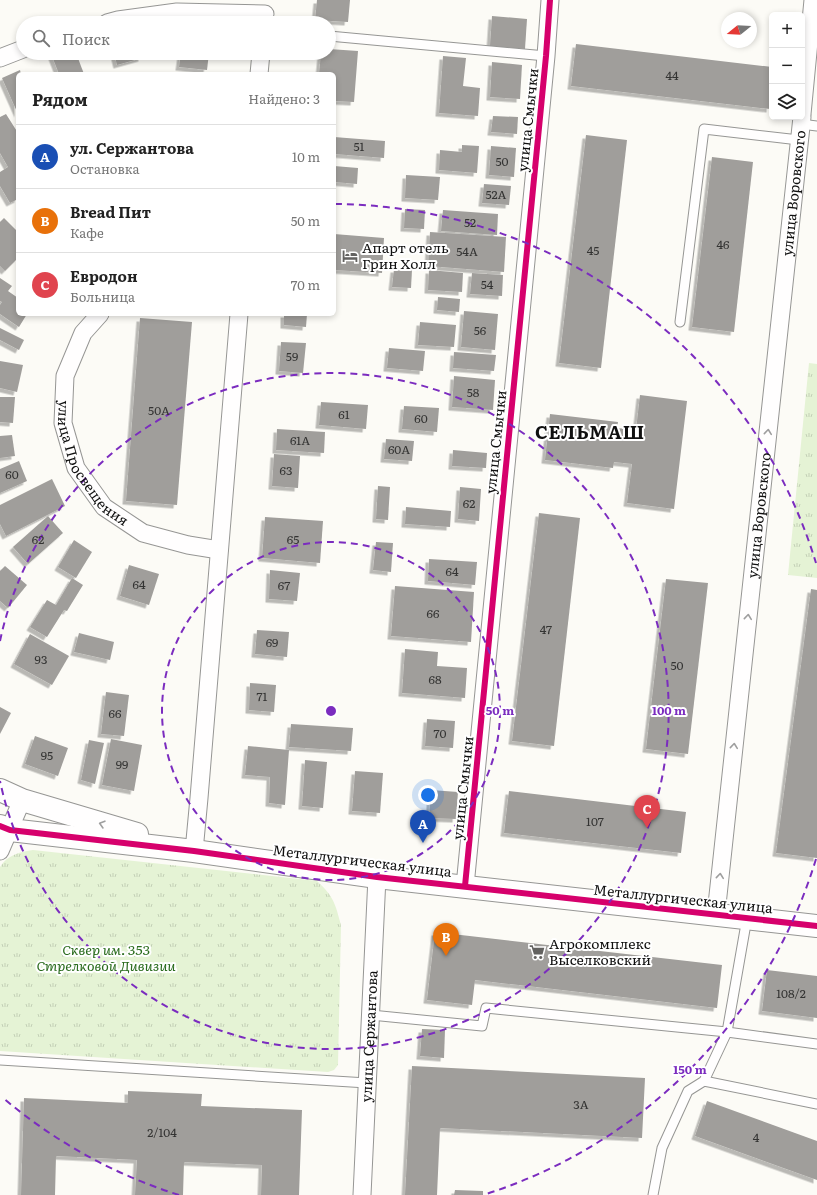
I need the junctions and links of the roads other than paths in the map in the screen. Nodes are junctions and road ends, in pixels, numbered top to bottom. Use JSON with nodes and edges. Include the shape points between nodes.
{"nodes":[{"id":1,"x":550,"y":0,"type":"edge"},
{"id":2,"x":813,"y":0,"type":"edge"},
{"id":3,"x":265,"y":12,"type":"edge"},
{"id":4,"x":148,"y":16,"type":"edge"},
{"id":5,"x":336,"y":37,"type":"edge"},
{"id":6,"x":16,"y":52,"type":"edge"},
{"id":7,"x":546,"y":56,"type":"junction"},
{"id":8,"x":0,"y":58,"type":"edge"},
{"id":9,"x":261,"y":60,"type":"edge"},
{"id":10,"x":260,"y":72,"type":"edge"},
{"id":11,"x":804,"y":124,"type":"edge"},
{"id":12,"x":98,"y":316,"type":"edge"},
{"id":13,"x":239,"y":316,"type":"edge"},
{"id":14,"x":680,"y":322,"type":"dead end"},
{"id":15,"x":219,"y":550,"type":"junction"},
{"id":16,"x":0,"y":790,"type":"edge"},
{"id":17,"x":22,"y":800,"type":"junction"},
{"id":18,"x":5,"y":828,"type":"edge"},
{"id":19,"x":0,"y":851,"type":"edge"},
{"id":20,"x":194,"y":851,"type":"junction"},
{"id":21,"x":377,"y":876,"type":"junction"},
{"id":22,"x":466,"y":886,"type":"junction"},
{"id":23,"x":716,"y":914,"type":"junction"},
{"id":24,"x":747,"y":918,"type":"junction"},
{"id":25,"x":817,"y":926,"type":"edge"},
{"id":26,"x":371,"y":1015,"type":"junction"},
{"id":27,"x":727,"y":1032,"type":"junction"},
{"id":28,"x":817,"y":1044,"type":"edge"},
{"id":29,"x":0,"y":1060,"type":"edge"},
{"id":30,"x":704,"y":1081,"type":"junction"},
{"id":31,"x":367,"y":1083,"type":"junction"},
{"id":32,"x":817,"y":1104,"type":"edge"},
{"id":33,"x":362,"y":1195,"type":"edge"},
{"id":34,"x":653,"y":1195,"type":"edge"}],
"edges":[{"from":1,"to":7,"type":"street","name":"улица Смычки"},
{"from":2,"to":11,"type":"street","name":"улица Воровского"},
{"from":3,"to":4,"type":"street","via":[[177,12]]},
{"from":5,"to":7,"type":"lane"},
{"from":6,"to":8,"type":"street"},
{"from":7,"to":22,"type":"street","name":"улица Смычки"},
{"from":9,"to":10,"type":"street"},
{"from":11,"to":14,"type":"lane","via":[[704,129]]},
{"from":23,"to":11,"type":"street","name":"улица Воровского","one_way":true},
{"from":12,"to":15,"type":"street","name":"улица Просвещения","via":[[83,333],[65,376],[62,423],[76,468],[104,507],[143,533]]},
{"from":13,"to":15,"type":"street"},
{"from":15,"to":20,"type":"street"},
{"from":16,"to":17,"type":"street","name":"Металлургическая улица"},
{"from":17,"to":18,"type":"street"},
{"from":20,"to":17,"type":"street","name":"Металлургическая улица","one_way":true},
{"from":18,"to":19,"type":"street"},
{"from":18,"to":20,"type":"street","name":"Металлургическая улица"},
{"from":20,"to":21,"type":"street","name":"Металлургическая улица"},
{"from":21,"to":22,"type":"street","name":"Металлургическая улица"},
{"from":21,"to":26,"type":"street","name":"улица Сержантова"},
{"from":22,"to":23,"type":"street","name":"Металлургическая улица"},
{"from":23,"to":24,"type":"street","name":"Металлургическая улица"},
{"from":24,"to":25,"type":"street","name":"Металлургическая улица"},
{"from":24,"to":27,"type":"lane"},
{"from":26,"to":27,"type":"lane","via":[[482,1026],[486,1008]]},
{"from":26,"to":31,"type":"street","name":"улица Сержантова"},
{"from":27,"to":28,"type":"lane"},
{"from":27,"to":30,"type":"lane"},
{"from":29,"to":31,"type":"lane"},
{"from":30,"to":32,"type":"lane"},
{"from":30,"to":34,"type":"lane","via":[[688,1091],[662,1148]]},
{"from":31,"to":33,"type":"street","name":"улица Сержантова"}]}
